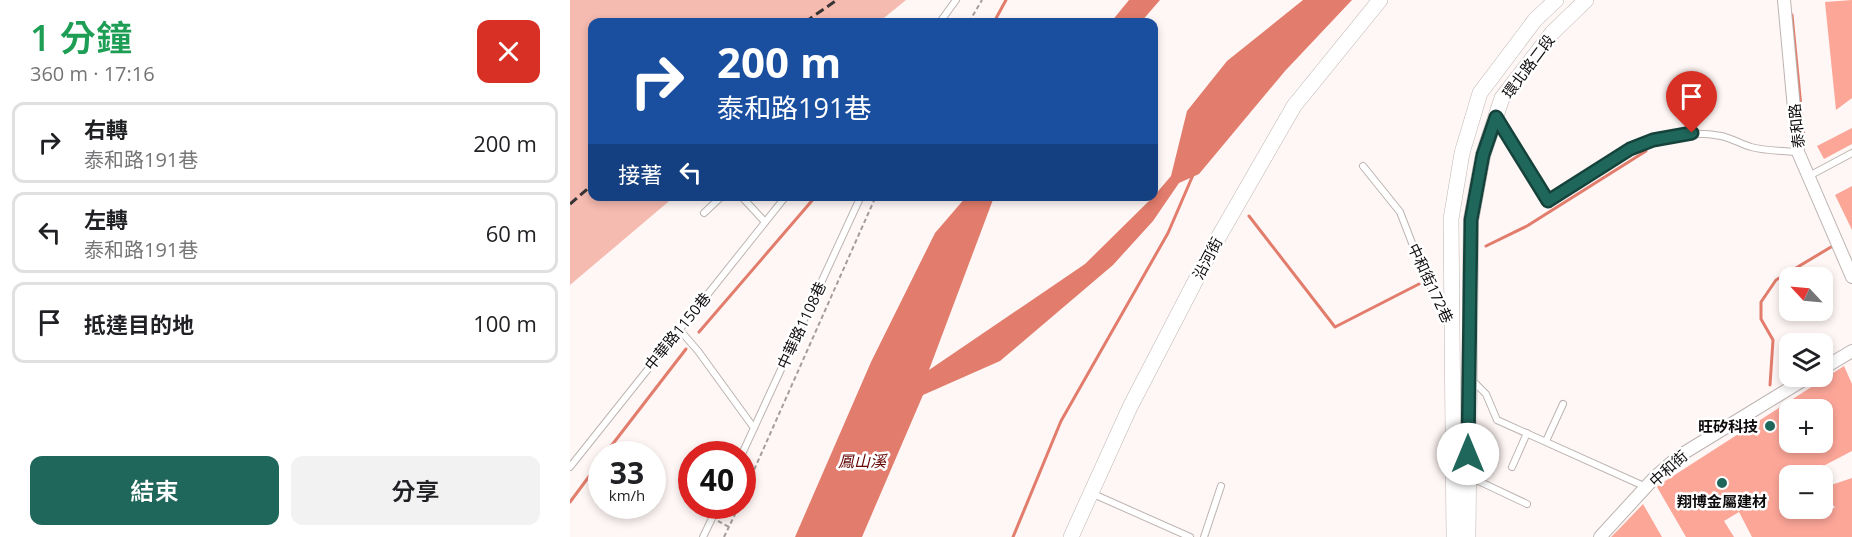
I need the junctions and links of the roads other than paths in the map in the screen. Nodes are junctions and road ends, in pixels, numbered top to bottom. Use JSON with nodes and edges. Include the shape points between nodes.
{"nodes":[{"id":1,"x":956,"y":0,"type":"edge"},
{"id":2,"x":1380,"y":0,"type":"edge"},
{"id":3,"x":1556,"y":0,"type":"edge"},
{"id":4,"x":1586,"y":0,"type":"edge"},
{"id":5,"x":1784,"y":0,"type":"edge"},
{"id":6,"x":943,"y":18,"type":"edge"},
{"id":7,"x":1496,"y":117,"type":"junction"},
{"id":8,"x":1798,"y":152,"type":"junction"},
{"id":9,"x":1852,"y":153,"type":"edge"},
{"id":10,"x":1363,"y":166,"type":"dead end"},
{"id":11,"x":1808,"y":177,"type":"junction"},
{"id":12,"x":717,"y":201,"type":"edge"},
{"id":13,"x":746,"y":201,"type":"edge"},
{"id":14,"x":782,"y":201,"type":"edge"},
{"id":15,"x":859,"y":201,"type":"edge"},
{"id":16,"x":704,"y":213,"type":"dead end"},
{"id":17,"x":765,"y":222,"type":"junction"},
{"id":18,"x":1849,"y":261,"type":"edge"},
{"id":19,"x":1852,"y":278,"type":"edge"},
{"id":20,"x":679,"y":329,"type":"junction"},
{"id":21,"x":1453,"y":330,"type":"junction"},
{"id":22,"x":1852,"y":351,"type":"edge"},
{"id":23,"x":1833,"y":362,"type":"edge"},
{"id":24,"x":1468,"y":373,"type":"junction"},
{"id":25,"x":1792,"y":387,"type":"edge"},
{"id":26,"x":1563,"y":405,"type":"dead end"},
{"id":27,"x":754,"y":428,"type":"junction"},
{"id":28,"x":1527,"y":433,"type":"junction"},
{"id":29,"x":748,"y":441,"type":"edge"},
{"id":30,"x":1546,"y":441,"type":"junction"},
{"id":31,"x":570,"y":467,"type":"edge"},
{"id":32,"x":1512,"y":467,"type":"dead end"},
{"id":33,"x":1468,"y":477,"type":"junction"},
{"id":34,"x":1221,"y":486,"type":"dead end"},
{"id":35,"x":1647,"y":488,"type":"junction"},
{"id":36,"x":1091,"y":492,"type":"junction"},
{"id":37,"x":1527,"y":504,"type":"dead end"},
{"id":38,"x":712,"y":519,"type":"edge"},
{"id":39,"x":703,"y":537,"type":"edge"},
{"id":40,"x":1071,"y":537,"type":"edge"},
{"id":41,"x":1190,"y":537,"type":"edge"},
{"id":42,"x":1204,"y":537,"type":"edge"},
{"id":43,"x":1454,"y":537,"type":"edge"},
{"id":44,"x":1468,"y":537,"type":"edge"},
{"id":45,"x":1600,"y":537,"type":"edge"}],
"edges":[{"from":1,"to":6,"type":"lane"},
{"from":2,"to":36,"type":"street","name":"沿河街","via":[[1289,116],[1209,253]]},
{"from":3,"to":21,"type":"street","name":"環北路二段","via":[[1535,20],[1480,93],[1462,153],[1450,219]]},
{"from":4,"to":7,"type":"street","name":"環北路二段","via":[[1552,33],[1502,98]]},
{"from":5,"to":8,"type":"street","name":"泰和路"},
{"from":7,"to":8,"type":"lane","via":[[1548,201],[1630,149],[1653,140],[1692,133],[1722,136],[1752,147]]},
{"from":7,"to":24,"type":"street","name":"環北路二段","via":[[1483,155],[1471,220]]},
{"from":8,"to":11,"type":"street","name":"泰和路"},
{"from":9,"to":11,"type":"lane"},
{"from":10,"to":21,"type":"lane","name":"中和街172巷","via":[[1400,212],[1424,274]]},
{"from":11,"to":18,"type":"street","name":"泰和路"},
{"from":12,"to":16,"type":"lane"},
{"from":13,"to":17,"type":"lane"},
{"from":14,"to":17,"type":"lane","name":"中華路1150巷"},
{"from":15,"to":27,"type":"lane","name":"中華路1108巷"},
{"from":17,"to":20,"type":"lane","name":"中華路1150巷"},
{"from":18,"to":19,"type":"street","name":"泰和路"},
{"from":20,"to":27,"type":"lane"},
{"from":20,"to":31,"type":"lane","name":"中華路1150巷"},
{"from":21,"to":24,"type":"lane","name":"中和街172巷"},
{"from":21,"to":43,"type":"street","name":"環北路二段"},
{"from":22,"to":23,"type":"street"},
{"from":24,"to":28,"type":"lane","name":"中和街172巷","via":[[1486,394],[1497,420]]},
{"from":24,"to":33,"type":"street","name":"環北路二段"},
{"from":25,"to":35,"type":"street","name":"中和街","via":[[1679,456]]},
{"from":26,"to":30,"type":"lane"},
{"from":27,"to":29,"type":"lane","name":"中華路1108巷"},
{"from":28,"to":30,"type":"lane","name":"中和街172巷"},
{"from":28,"to":32,"type":"lane"},
{"from":30,"to":35,"type":"lane","name":"中和街172巷"},
{"from":33,"to":37,"type":"lane"},
{"from":33,"to":44,"type":"street","name":"環北路二段"},
{"from":34,"to":42,"type":"lane"},
{"from":35,"to":45,"type":"street","name":"中和街"},
{"from":36,"to":40,"type":"street","name":"沿河街"},
{"from":36,"to":41,"type":"lane"},
{"from":38,"to":39,"type":"lane"}]}
